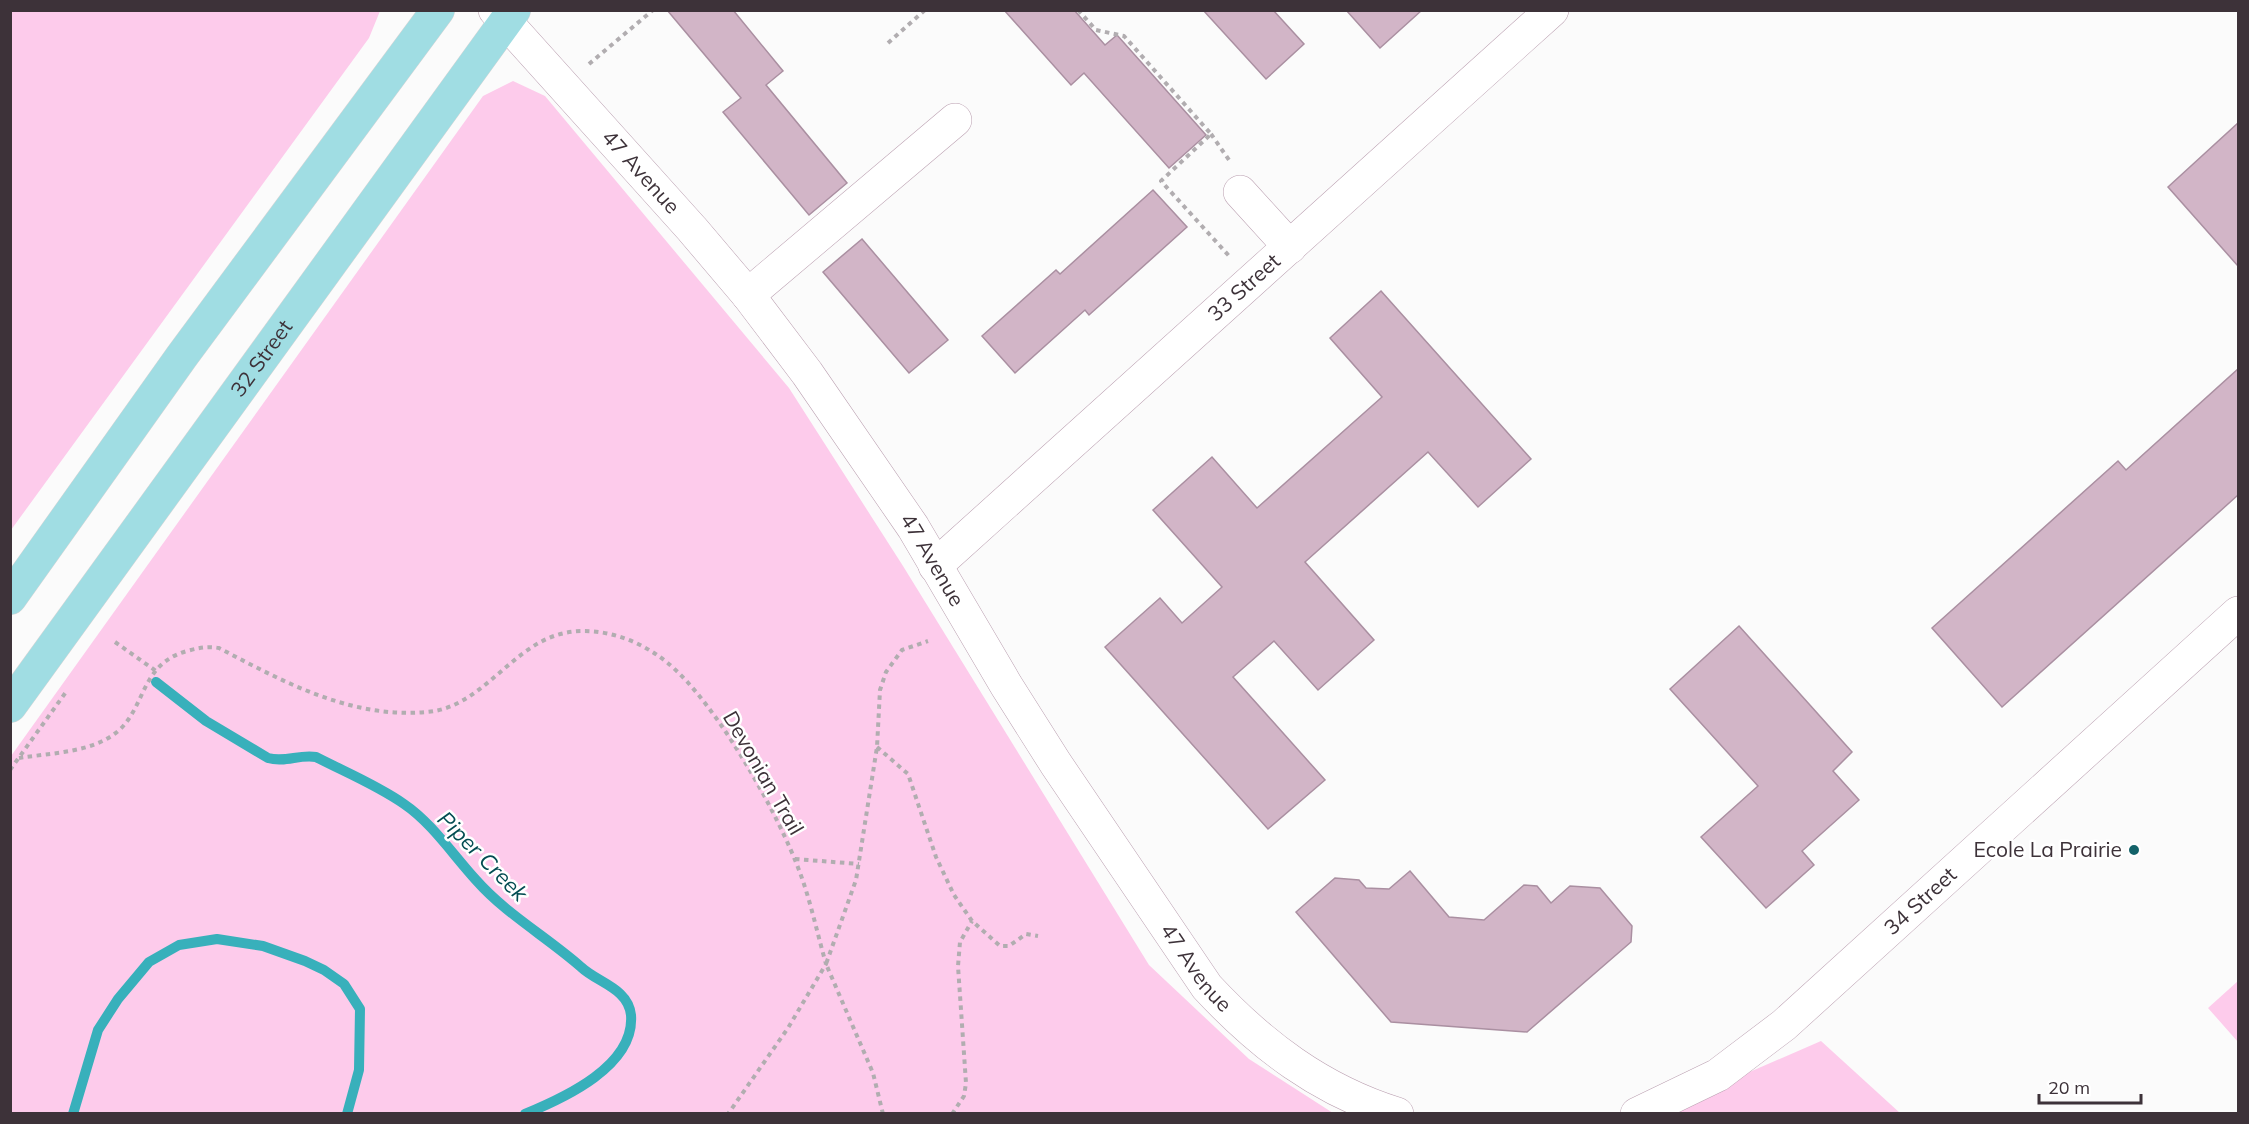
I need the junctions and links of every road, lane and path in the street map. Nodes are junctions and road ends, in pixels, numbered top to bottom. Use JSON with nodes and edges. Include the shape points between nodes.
{"nodes":[{"id":1,"x":438,"y":10,"type":"edge"},
{"id":2,"x":653,"y":10,"type":"edge"},
{"id":3,"x":925,"y":10,"type":"edge"},
{"id":4,"x":1078,"y":10,"type":"edge"},
{"id":5,"x":1552,"y":10,"type":"edge"},
{"id":6,"x":504,"y":14,"type":"edge"},
{"id":7,"x":888,"y":43,"type":"dead end"},
{"id":8,"x":588,"y":64,"type":"dead end"},
{"id":9,"x":955,"y":120,"type":"dead end"},
{"id":10,"x":1240,"y":192,"type":"dead end"},
{"id":11,"x":1290,"y":247,"type":"junction"},
{"id":12,"x":1232,"y":260,"type":"dead end"},
{"id":13,"x":748,"y":295,"type":"junction"},
{"id":14,"x":935,"y":566,"type":"junction"},
{"id":15,"x":10,"y":598,"type":"edge"},
{"id":16,"x":2238,"y":613,"type":"edge"},
{"id":17,"x":927,"y":641,"type":"dead end"},
{"id":18,"x":115,"y":642,"type":"dead end"},
{"id":19,"x":156,"y":671,"type":"junction"},
{"id":20,"x":10,"y":706,"type":"edge"},
{"id":21,"x":877,"y":747,"type":"junction"},
{"id":22,"x":10,"y":770,"type":"edge"},
{"id":23,"x":795,"y":860,"type":"junction"},
{"id":24,"x":859,"y":864,"type":"junction"},
{"id":25,"x":972,"y":921,"type":"junction"},
{"id":26,"x":1038,"y":936,"type":"dead end"},
{"id":27,"x":826,"y":964,"type":"junction"},
{"id":28,"x":728,"y":1113,"type":"edge"},
{"id":29,"x":883,"y":1113,"type":"edge"},
{"id":30,"x":952,"y":1113,"type":"edge"},
{"id":31,"x":1397,"y":1113,"type":"edge"},
{"id":32,"x":1637,"y":1113,"type":"edge"}],
"edges":[{"from":1,"to":15,"type":"main road","via":[[182,356]]},
{"from":2,"to":8,"type":"path"},
{"from":3,"to":7,"type":"path"},
{"from":4,"to":12,"type":"path","via":[[1096,30],[1124,36],[1211,134],[1161,181]]},
{"from":5,"to":11,"type":"street","name":"33 Street"},
{"from":6,"to":13,"type":"street","name":"47 Avenue"},
{"from":6,"to":20,"type":"main road","name":"32 Street"},
{"from":9,"to":13,"type":"street"},
{"from":10,"to":11,"type":"street"},
{"from":11,"to":14,"type":"street","name":"33 Street"},
{"from":13,"to":14,"type":"street","name":"47 Avenue","via":[[860,447]]},
{"from":14,"to":31,"type":"street","name":"47 Avenue","via":[[1056,764],[1207,987],[1275,1053],[1316,1080]]},
{"from":16,"to":32,"type":"street","name":"34 Street","via":[[1776,1031],[1718,1075]]},
{"from":17,"to":21,"type":"path","via":[[902,650],[886,672],[878,709]]},
{"from":18,"to":19,"type":"path"},
{"from":19,"to":22,"type":"path","name":"Devonian Trail","via":[[118,732],[80,749],[19,758]]},
{"from":19,"to":23,"type":"path","name":"Devonian Trail","via":[[173,655],[208,646],[310,694],[396,713],[430,712],[467,698],[553,636],[597,631],[629,640],[658,655],[703,702],[734,745]]},
{"from":21,"to":24,"type":"path"},
{"from":21,"to":25,"type":"path","via":[[908,774],[945,878]]},
{"from":23,"to":24,"type":"path"},
{"from":23,"to":27,"type":"path","name":"Devonian Trail"},
{"from":24,"to":27,"type":"path"},
{"from":25,"to":26,"type":"path","via":[[1000,946],[1009,946],[1026,934]]},
{"from":25,"to":30,"type":"path","via":[[960,942],[958,966],[966,1083],[964,1096]]},
{"from":27,"to":28,"type":"path","via":[[788,1028]]},
{"from":27,"to":29,"type":"path","name":"Devonian Trail","via":[[873,1073]]}]}
